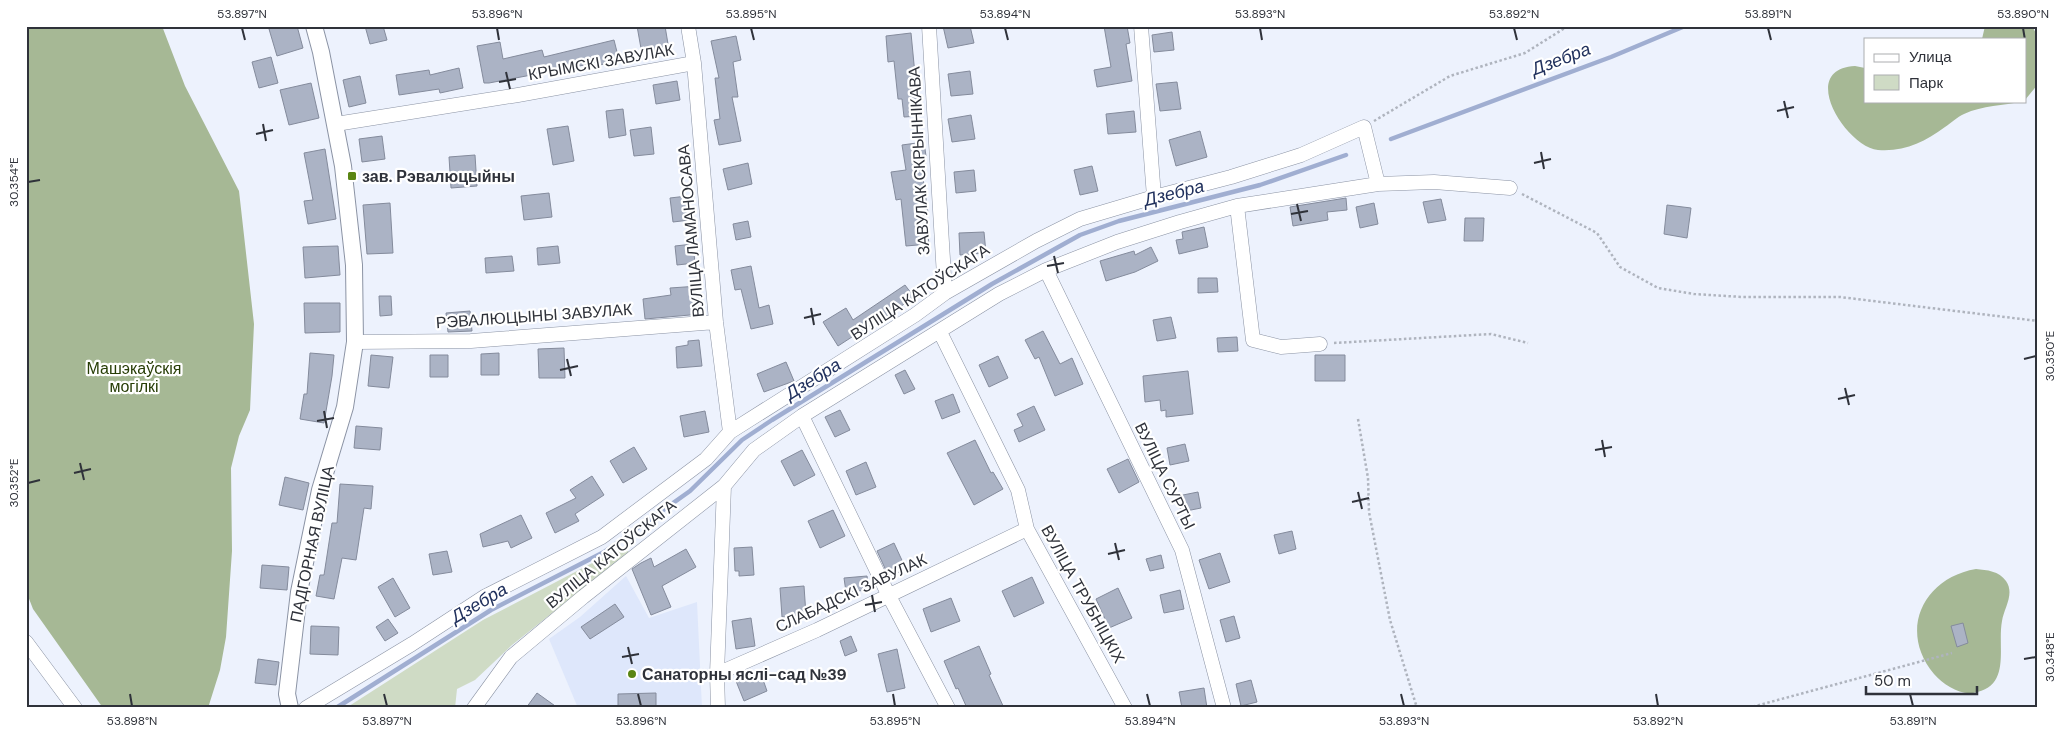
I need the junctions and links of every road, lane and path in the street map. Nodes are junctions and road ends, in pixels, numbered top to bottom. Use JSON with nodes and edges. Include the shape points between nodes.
{"nodes":[{"id":1,"x":314,"y":26,"type":"edge"},
{"id":2,"x":688,"y":26,"type":"edge"},
{"id":3,"x":929,"y":26,"type":"edge"},
{"id":4,"x":1141,"y":26,"type":"edge"},
{"id":5,"x":1568,"y":26,"type":"edge"},
{"id":6,"x":694,"y":63,"type":"junction"},
{"id":7,"x":336,"y":124,"type":"junction"},
{"id":8,"x":1364,"y":127,"type":"junction"},
{"id":9,"x":1378,"y":184,"type":"junction"},
{"id":10,"x":1510,"y":188,"type":"joint"},
{"id":11,"x":1154,"y":197,"type":"junction"},
{"id":12,"x":1237,"y":206,"type":"junction"},
{"id":13,"x":1046,"y":270,"type":"junction"},
{"id":14,"x":945,"y":293,"type":"junction"},
{"id":15,"x":716,"y":322,"type":"junction"},
{"id":16,"x":2038,"y":322,"type":"edge"},
{"id":17,"x":940,"y":332,"type":"junction"},
{"id":18,"x":355,"y":342,"type":"junction"},
{"id":19,"x":1528,"y":343,"type":"dead end"},
{"id":20,"x":1320,"y":344,"type":"joint"},
{"id":21,"x":802,"y":416,"type":"junction"},
{"id":22,"x":1358,"y":419,"type":"dead end"},
{"id":23,"x":730,"y":432,"type":"junction"},
{"id":24,"x":724,"y":486,"type":"junction"},
{"id":25,"x":1027,"y":530,"type":"junction"},
{"id":26,"x":889,"y":596,"type":"junction"},
{"id":27,"x":26,"y":642,"type":"edge"},
{"id":28,"x":1952,"y":653,"type":"dead end"},
{"id":29,"x":717,"y":674,"type":"junction"},
{"id":30,"x":75,"y":708,"type":"edge"},
{"id":31,"x":290,"y":708,"type":"edge"},
{"id":32,"x":306,"y":708,"type":"edge"},
{"id":33,"x":474,"y":708,"type":"edge"},
{"id":34,"x":718,"y":708,"type":"edge"},
{"id":35,"x":948,"y":708,"type":"edge"},
{"id":36,"x":1125,"y":708,"type":"edge"},
{"id":37,"x":1224,"y":708,"type":"edge"},
{"id":38,"x":1417,"y":708,"type":"edge"},
{"id":39,"x":1590,"y":708,"type":"edge"},
{"id":40,"x":1598,"y":708,"type":"edge"},
{"id":41,"x":1748,"y":708,"type":"edge"}],
"edges":[{"from":1,"to":7,"type":"street","name":"ПАДГОРНАЯ ВУЛІЦА"},
{"from":2,"to":6,"type":"street","name":"ВУЛІЦА ЛАМАНОСАВА"},
{"from":3,"to":14,"type":"street","name":"ЗАВУЛАК СКРЫННІКАВА"},
{"from":4,"to":11,"type":"street"},
{"from":5,"to":8,"type":"path","via":[[1524,53],[1450,76]]},
{"from":6,"to":7,"type":"street","name":"КРЫМСКІ ЗАВУЛАК"},
{"from":6,"to":15,"type":"street","name":"ВУЛІЦА ЛАМАНОСАВА"},
{"from":7,"to":18,"type":"street","name":"ПАДГОРНАЯ ВУЛІЦА","via":[[354,265]]},
{"from":8,"to":9,"type":"street"},
{"from":8,"to":11,"type":"street","name":"ВУЛІЦА КАТОЎСКАГА","via":[[1301,155]]},
{"from":9,"to":10,"type":"street","name":"ВУЛІЦА КАТОЎСКАГА","via":[[1434,182]]},
{"from":9,"to":12,"type":"street","name":"ВУЛІЦА КАТОЎСКАГА"},
{"from":10,"to":16,"type":"path","via":[[1597,234],[1620,267],[1658,288],[1742,298],[1840,297]]},
{"from":11,"to":14,"type":"street","name":"ВУЛІЦА КАТОЎСКАГА","via":[[1080,219],[1036,240]]},
{"from":12,"to":13,"type":"street","name":"ВУЛІЦА КАТОЎСКАГА","via":[[1117,242]]},
{"from":12,"to":20,"type":"street","via":[[1253,340],[1281,347]]},
{"from":13,"to":17,"type":"street","name":"ВУЛІЦА КАТОЎСКАГА","via":[[999,294]]},
{"from":13,"to":37,"type":"street","name":"ВУЛІЦА СУРТЫ","via":[[1182,550]]},
{"from":14,"to":23,"type":"street","name":"ВУЛІЦА КАТОЎСКАГА","via":[[900,326]]},
{"from":15,"to":18,"type":"street","name":"РЭВАЛЮЦЫНЫ ЗАВУЛАК","via":[[480,340]]},
{"from":15,"to":23,"type":"street","name":"ВУЛІЦА ЛАМАНОСАВА"},
{"from":17,"to":21,"type":"street","name":"ВУЛІЦА КАТОЎСКАГА"},
{"from":17,"to":25,"type":"street","name":"ВУЛІЦА ТРУБНІЦКІХ","via":[[1018,490]]},
{"from":18,"to":31,"type":"street","name":"ПАДГОРНАЯ ВУЛІЦА","via":[[345,407],[320,490],[299,592],[287,694]]},
{"from":19,"to":20,"type":"path","via":[[1491,334]]},
{"from":21,"to":24,"type":"street","name":"ВУЛІЦА КАТОЎСКАГА","via":[[754,450]]},
{"from":21,"to":26,"type":"street"},
{"from":22,"to":38,"type":"path","via":[[1368,478],[1368,512],[1390,620]]},
{"from":23,"to":32,"type":"street","name":"ВУЛІЦА КАТОЎСКАГА","via":[[706,459],[602,536],[484,597]]},
{"from":24,"to":29,"type":"street"},
{"from":24,"to":33,"type":"street","name":"ВУЛІЦА КАТОЎСКАГА","via":[[511,657]]},
{"from":25,"to":26,"type":"street","name":"СЛАБАДСКІ ЗАВУЛАК"},
{"from":25,"to":36,"type":"street","name":"ВУЛІЦА ТРУБНІЦКІХ"},
{"from":26,"to":29,"type":"street","name":"СЛАБАДСКІ ЗАВУЛАК"},
{"from":26,"to":35,"type":"street"},
{"from":27,"to":30,"type":"street"},
{"from":28,"to":41,"type":"path"},
{"from":29,"to":34,"type":"street"},
{"from":39,"to":40,"type":"path"}]}
